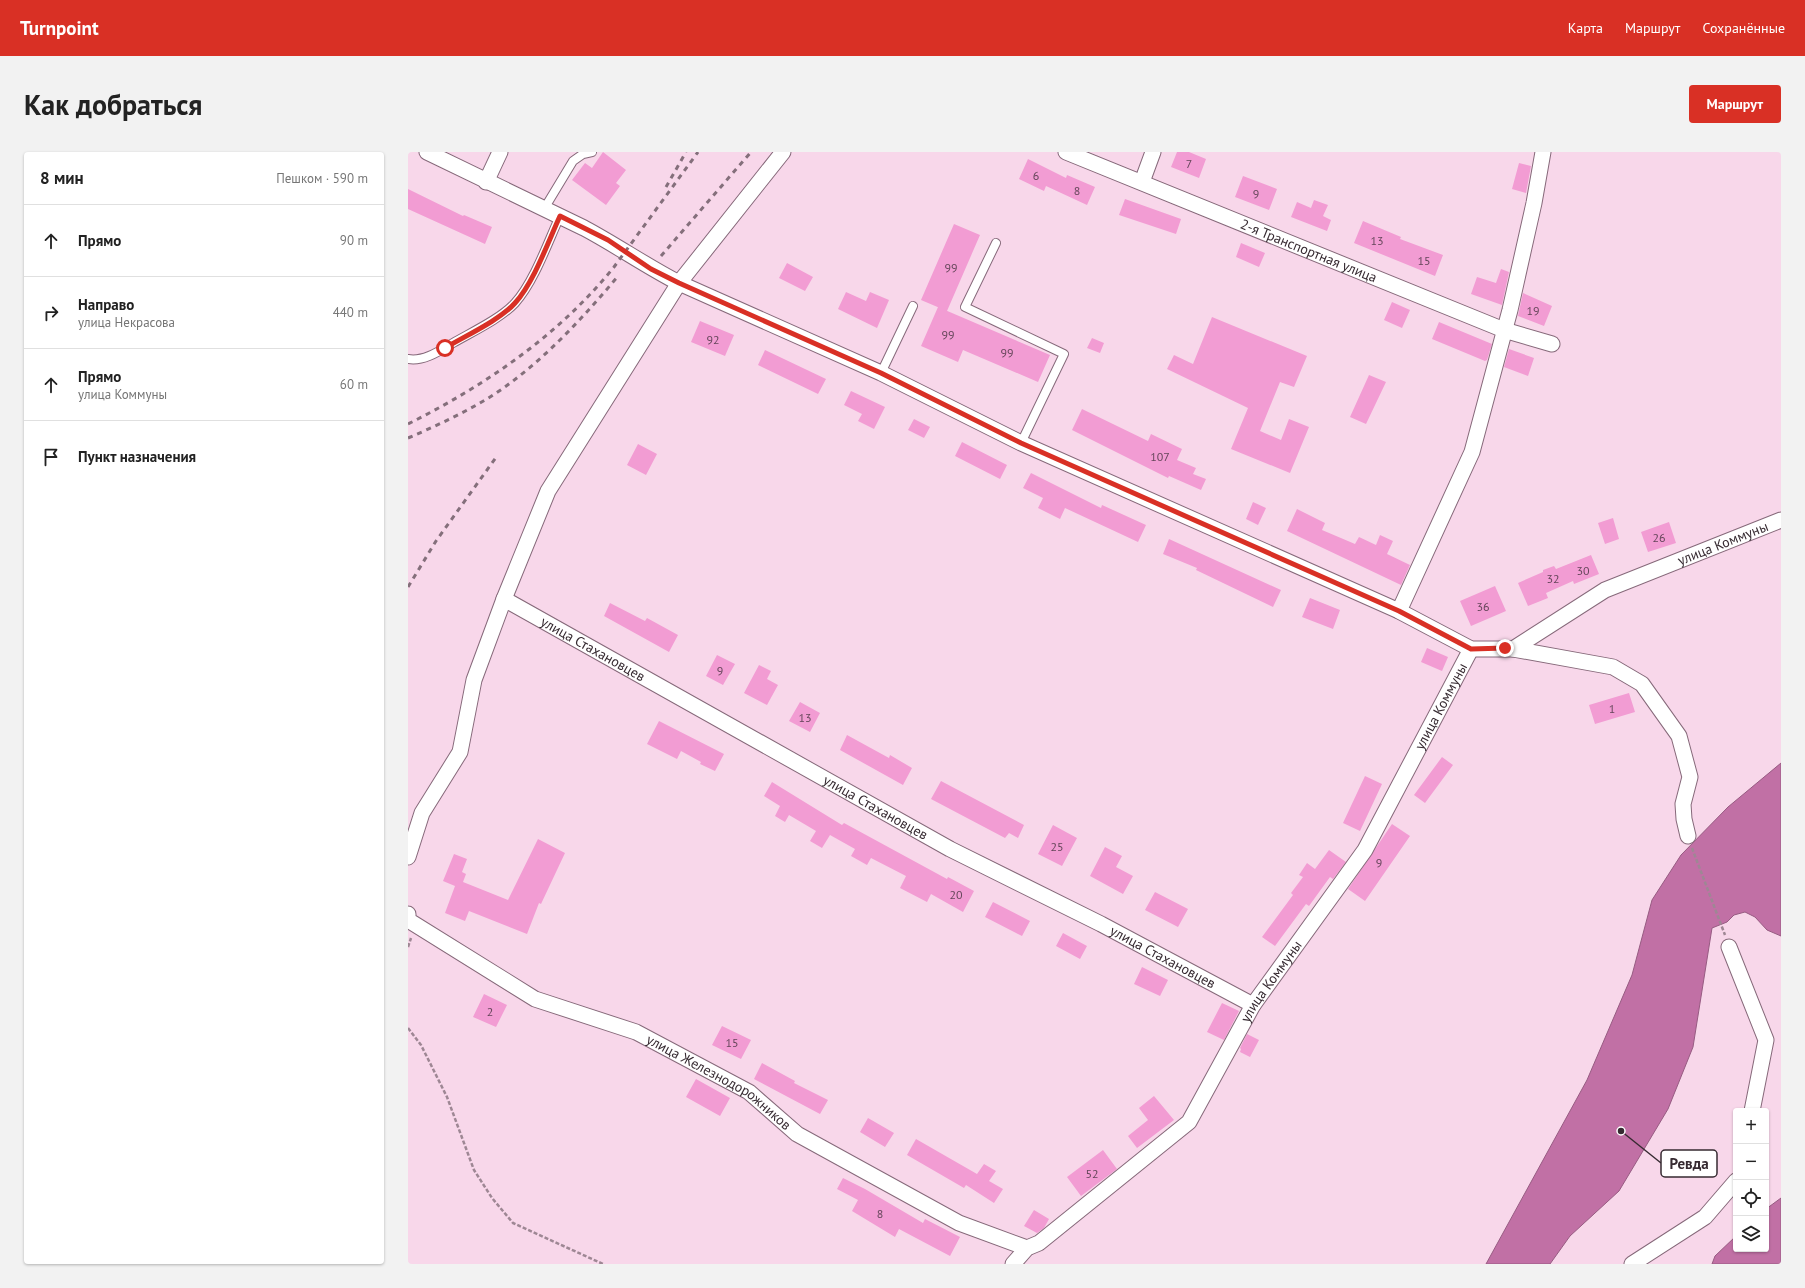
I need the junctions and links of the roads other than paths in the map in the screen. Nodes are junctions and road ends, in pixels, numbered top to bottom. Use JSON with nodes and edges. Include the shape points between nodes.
{"nodes":[{"id":1,"x":427,"y":152,"type":"edge"},
{"id":2,"x":500,"y":152,"type":"edge"},
{"id":3,"x":592,"y":152,"type":"edge"},
{"id":4,"x":783,"y":152,"type":"edge"},
{"id":5,"x":1066,"y":152,"type":"edge"},
{"id":6,"x":1152,"y":152,"type":"edge"},
{"id":7,"x":1543,"y":152,"type":"edge"},
{"id":8,"x":486,"y":182,"type":"junction"},
{"id":9,"x":1142,"y":182,"type":"junction"},
{"id":10,"x":544,"y":208,"type":"junction"},
{"id":11,"x":560,"y":216,"type":"junction"},
{"id":12,"x":996,"y":244,"type":"dead end"},
{"id":13,"x":679,"y":283,"type":"junction"},
{"id":14,"x":913,"y":306,"type":"dead end"},
{"id":15,"x":1504,"y":330,"type":"junction"},
{"id":16,"x":1552,"y":344,"type":"dead end"},
{"id":17,"x":408,"y":359,"type":"edge"},
{"id":18,"x":881,"y":373,"type":"junction"},
{"id":19,"x":1021,"y":443,"type":"junction"},
{"id":20,"x":1781,"y":520,"type":"edge"},
{"id":21,"x":504,"y":599,"type":"junction"},
{"id":22,"x":1399,"y":611,"type":"junction"},
{"id":23,"x":1471,"y":649,"type":"junction"},
{"id":24,"x":1513,"y":649,"type":"junction"},
{"id":25,"x":1688,"y":836,"type":"road end"},
{"id":26,"x":408,"y":857,"type":"edge"},
{"id":27,"x":408,"y":914,"type":"edge"},
{"id":28,"x":408,"y":920,"type":"edge"},
{"id":29,"x":1729,"y":947,"type":"road end"},
{"id":30,"x":1253,"y":1005,"type":"junction"},
{"id":31,"x":1753,"y":1108,"type":"edge"},
{"id":32,"x":1733,"y":1184,"type":"edge"},
{"id":33,"x":1027,"y":1248,"type":"junction"},
{"id":34,"x":1013,"y":1264,"type":"edge"},
{"id":35,"x":1632,"y":1264,"type":"edge"}],
"edges":[{"from":1,"to":8,"type":"street","name":"улица Коммуны"},
{"from":2,"to":8,"type":"street"},
{"from":3,"to":10,"type":"lane","via":[[583,154],[573,161]]},
{"from":4,"to":13,"type":"street"},
{"from":5,"to":9,"type":"street","name":"2-я Транспортная улица"},
{"from":6,"to":9,"type":"street"},
{"from":7,"to":15,"type":"street","via":[[1534,203]]},
{"from":8,"to":10,"type":"street","name":"улица Коммуны"},
{"from":9,"to":15,"type":"street","name":"2-я Транспортная улица"},
{"from":10,"to":11,"type":"street","name":"улица Коммуны"},
{"from":11,"to":13,"type":"street","name":"улица Коммуны","via":[[608,240],[651,269]]},
{"from":11,"to":17,"type":"lane","via":[[527,286],[514,304],[486,324],[431,355]]},
{"from":12,"to":19,"type":"lane","via":[[965,307],[1064,354]]},
{"from":13,"to":18,"type":"street","name":"улица Коммуны"},
{"from":13,"to":21,"type":"street","via":[[548,491]]},
{"from":14,"to":18,"type":"lane"},
{"from":15,"to":16,"type":"street","name":"2-я Транспортная улица"},
{"from":15,"to":22,"type":"street","via":[[1472,452]]},
{"from":18,"to":19,"type":"street","name":"улица Коммуны"},
{"from":19,"to":22,"type":"street","name":"улица Коммуны"},
{"from":20,"to":24,"type":"street","name":"улица Коммуны","via":[[1605,590]]},
{"from":21,"to":26,"type":"street","via":[[474,680],[460,752],[422,813]]},
{"from":21,"to":30,"type":"street","name":"улица Стахановцев","via":[[950,849],[1101,924]]},
{"from":22,"to":23,"type":"street","name":"улица Коммуны"},
{"from":23,"to":24,"type":"street","name":"улица Коммуны"},
{"from":23,"to":30,"type":"street","name":"улица Коммуны","via":[[1365,850]]},
{"from":24,"to":25,"type":"street","via":[[1613,667],[1642,684],[1679,736],[1690,777],[1683,804]]},
{"from":27,"to":28,"type":"street"},
{"from":28,"to":33,"type":"street","name":"улица Железнодорожников","via":[[535,999],[636,1032],[749,1092],[797,1134],[959,1223]]},
{"from":29,"to":31,"type":"street","via":[[1766,1040]]},
{"from":30,"to":33,"type":"street","name":"улица Коммуны","via":[[1189,1122],[1039,1243]]},
{"from":32,"to":35,"type":"street","via":[[1705,1217]]},
{"from":33,"to":34,"type":"street","name":"улица Коммуны"}]}
